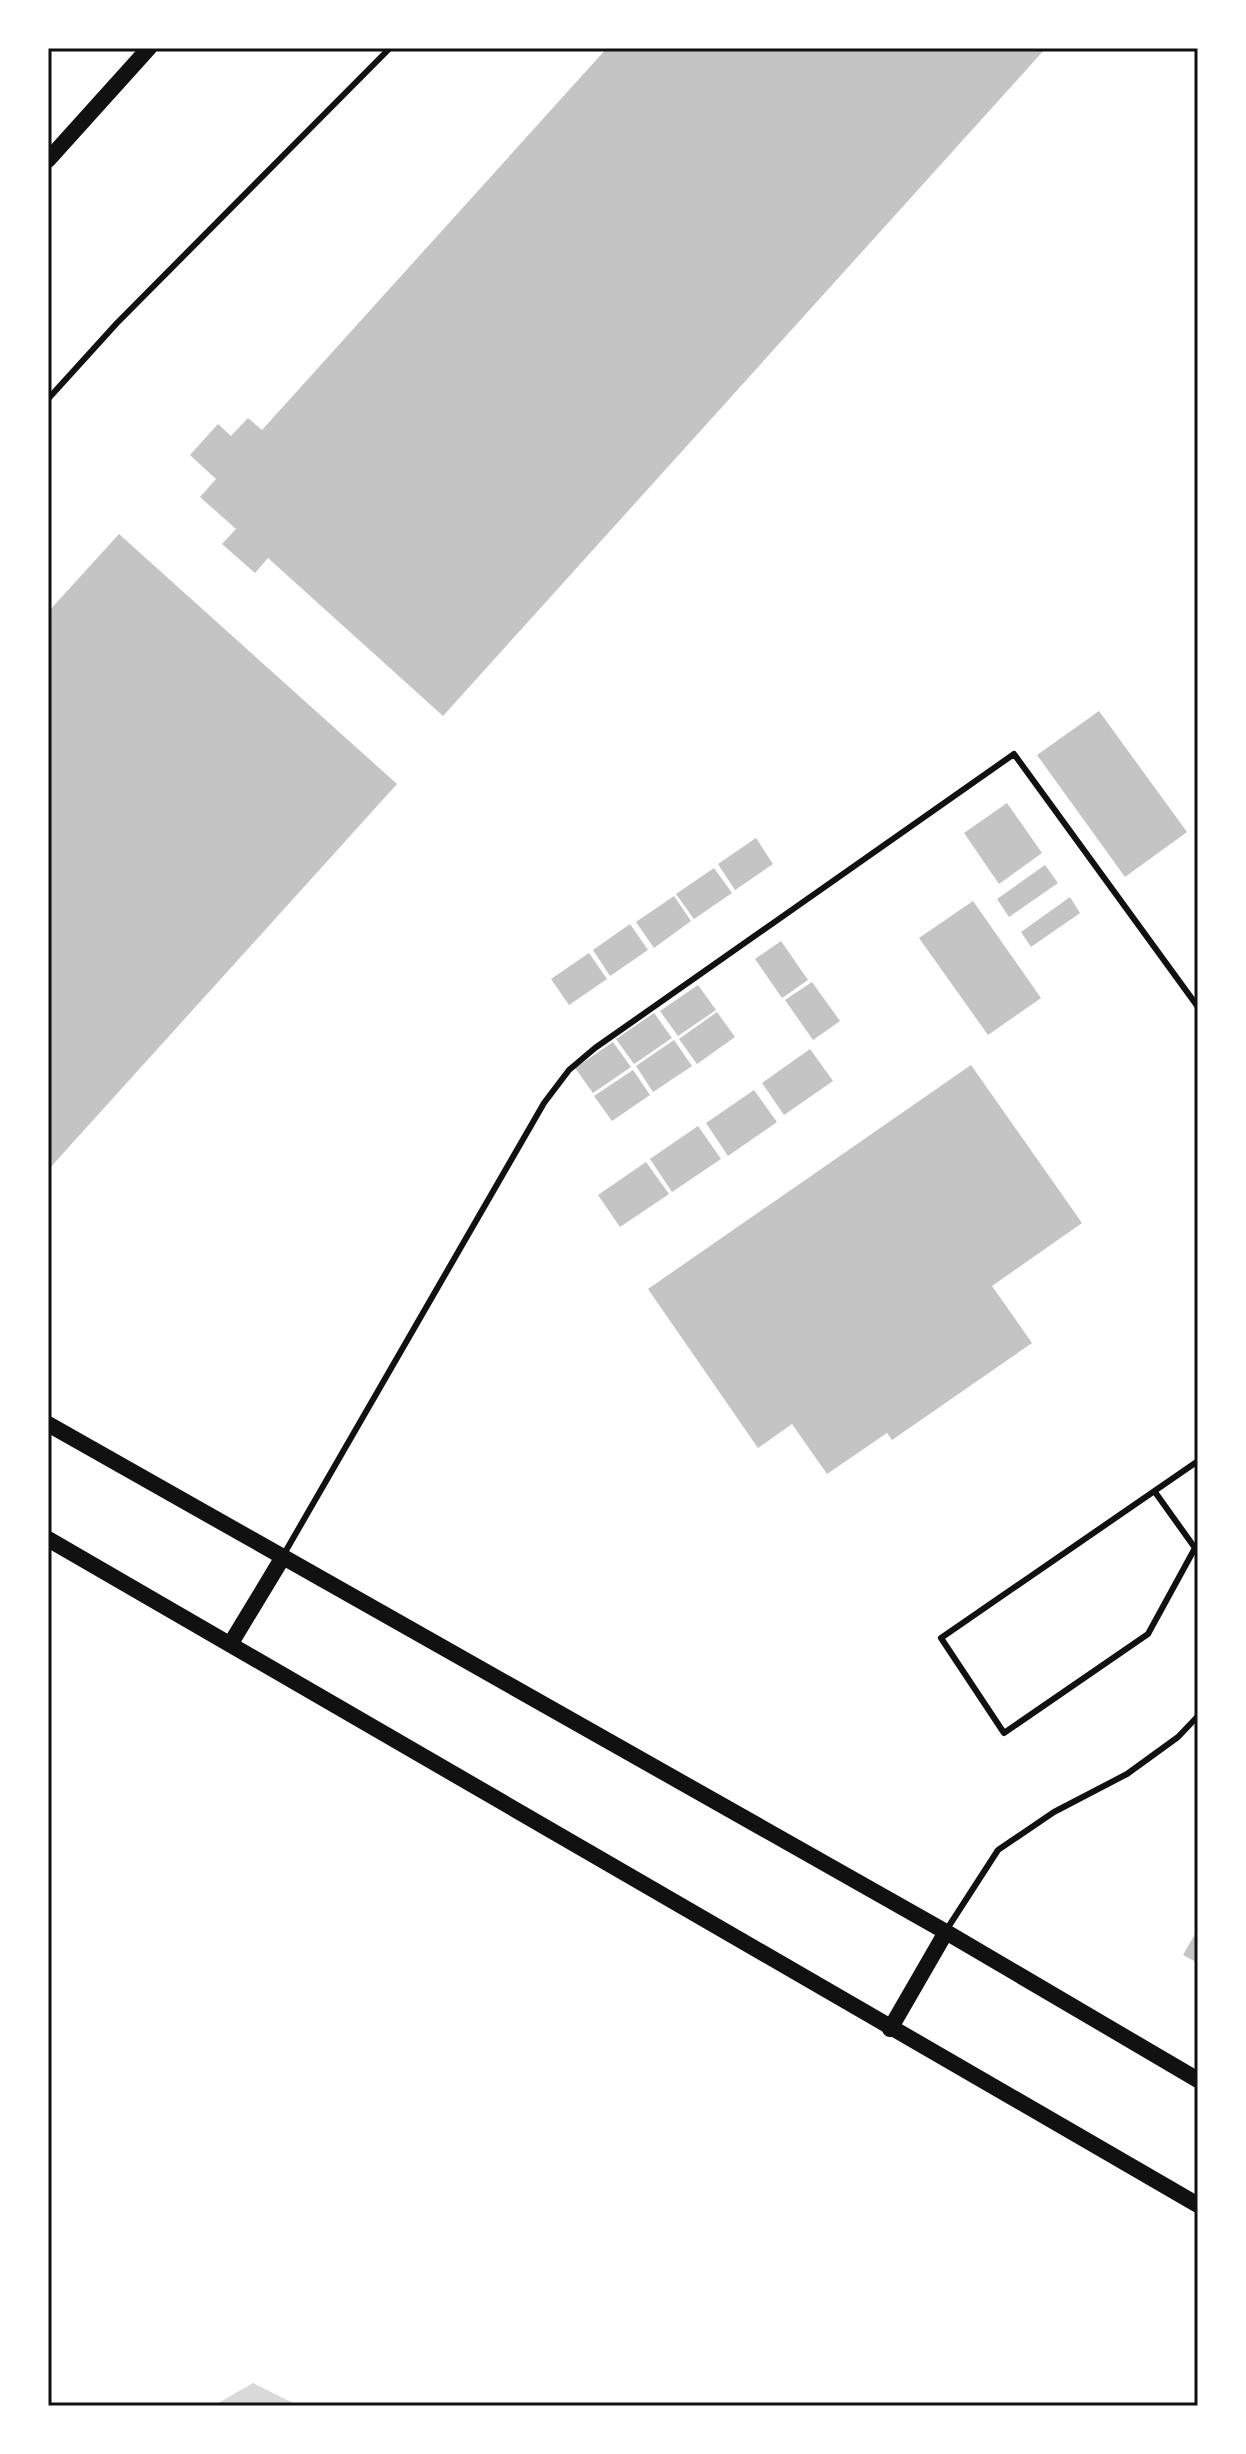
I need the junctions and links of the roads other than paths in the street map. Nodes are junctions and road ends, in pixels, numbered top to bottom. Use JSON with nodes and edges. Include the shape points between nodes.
{"nodes":[{"id":1,"x":149,"y":48,"type":"edge"},
{"id":2,"x":390,"y":48,"type":"edge"},
{"id":3,"x":48,"y":160,"type":"edge"},
{"id":4,"x":48,"y":399,"type":"edge"},
{"id":5,"x":1198,"y":1007,"type":"edge"},
{"id":6,"x":48,"y":1424,"type":"edge"},
{"id":7,"x":1198,"y":1461,"type":"edge"},
{"id":8,"x":1155,"y":1492,"type":"junction"},
{"id":9,"x":48,"y":1539,"type":"edge"},
{"id":10,"x":283,"y":1557,"type":"junction"},
{"id":11,"x":231,"y":1643,"type":"junction"},
{"id":12,"x":1198,"y":1716,"type":"edge"},
{"id":13,"x":946,"y":1932,"type":"junction"},
{"id":14,"x":890,"y":2029,"type":"junction"},
{"id":15,"x":1198,"y":2080,"type":"edge"},
{"id":16,"x":1198,"y":2205,"type":"edge"}],
"edges":[{"from":1,"to":3,"type":"main road"},
{"from":2,"to":4,"type":"lane"},
{"from":5,"to":10,"type":"lane","via":[[1014,754],[569,1070],[544,1103]]},
{"from":6,"to":10,"type":"main road"},
{"from":7,"to":8,"type":"lane"},
{"from":8,"to":8,"type":"lane","via":[[941,1638],[1004,1733],[1148,1634],[1195,1548]]},
{"from":9,"to":11,"type":"main road"},
{"from":10,"to":11,"type":"main road"},
{"from":10,"to":13,"type":"main road"},
{"from":11,"to":14,"type":"main road"},
{"from":12,"to":13,"type":"lane","via":[[1127,1774],[1054,1812],[998,1850]]},
{"from":13,"to":14,"type":"main road"},
{"from":13,"to":15,"type":"main road"},
{"from":14,"to":16,"type":"main road"}]}
